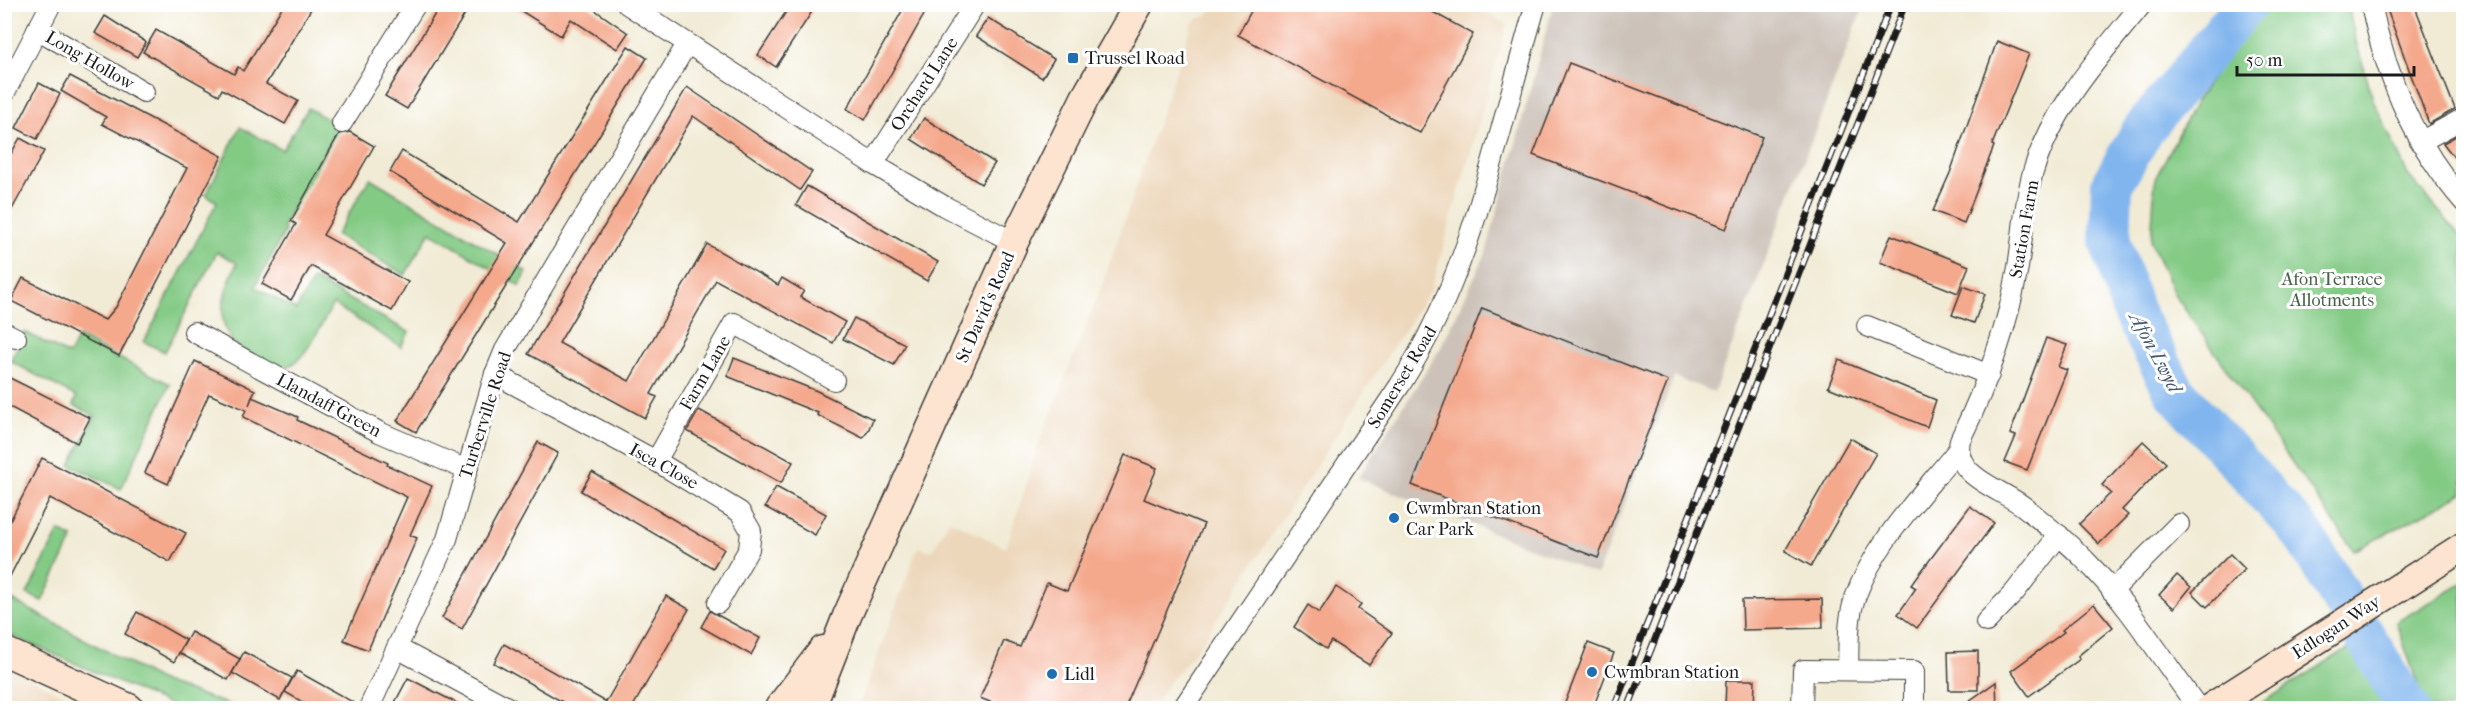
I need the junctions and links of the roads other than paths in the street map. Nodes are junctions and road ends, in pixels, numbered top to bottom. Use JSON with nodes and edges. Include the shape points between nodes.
{"nodes":[{"id":1,"x":51,"y":4,"type":"edge"},
{"id":2,"x":416,"y":4,"type":"edge"},
{"id":3,"x":627,"y":4,"type":"edge"},
{"id":4,"x":975,"y":4,"type":"edge"},
{"id":5,"x":1139,"y":4,"type":"edge"},
{"id":6,"x":1536,"y":4,"type":"edge"},
{"id":7,"x":2142,"y":4,"type":"edge"},
{"id":8,"x":2371,"y":4,"type":"edge"},
{"id":9,"x":37,"y":29,"type":"junction"},
{"id":10,"x":687,"y":44,"type":"junction"},
{"id":11,"x":144,"y":92,"type":"dead end"},
{"id":12,"x":4,"y":93,"type":"edge"},
{"id":13,"x":2463,"y":118,"type":"edge"},
{"id":14,"x":342,"y":123,"type":"dead end"},
{"id":15,"x":2420,"y":142,"type":"junction"},
{"id":16,"x":873,"y":164,"type":"junction"},
{"id":17,"x":2463,"y":202,"type":"edge"},
{"id":18,"x":1014,"y":242,"type":"junction"},
{"id":19,"x":1867,"y":326,"type":"dead end"},
{"id":20,"x":194,"y":332,"type":"dead end"},
{"id":21,"x":495,"y":374,"type":"junction"},
{"id":22,"x":1989,"y":375,"type":"junction"},
{"id":23,"x":834,"y":380,"type":"dead end"},
{"id":24,"x":1958,"y":451,"type":"junction"},
{"id":25,"x":656,"y":461,"type":"junction"},
{"id":26,"x":467,"y":470,"type":"junction"},
{"id":27,"x":2180,"y":524,"type":"dead end"},
{"id":28,"x":2059,"y":535,"type":"junction"},
{"id":29,"x":2463,"y":546,"type":"edge"},
{"id":30,"x":2112,"y":591,"type":"junction"},
{"id":31,"x":718,"y":603,"type":"dead end"},
{"id":32,"x":847,"y":616,"type":"junction"},
{"id":33,"x":1986,"y":622,"type":"dead end"},
{"id":34,"x":397,"y":648,"type":"junction"},
{"id":35,"x":4,"y":651,"type":"edge"},
{"id":36,"x":1848,"y":670,"type":"junction"},
{"id":37,"x":129,"y":708,"type":"edge"},
{"id":38,"x":369,"y":708,"type":"edge"},
{"id":39,"x":509,"y":708,"type":"edge"},
{"id":40,"x":779,"y":708,"type":"edge"},
{"id":41,"x":811,"y":708,"type":"edge"},
{"id":42,"x":1183,"y":708,"type":"edge"},
{"id":43,"x":1802,"y":708,"type":"edge"},
{"id":44,"x":1914,"y":708,"type":"edge"},
{"id":45,"x":2198,"y":708,"type":"edge"},
{"id":46,"x":2210,"y":708,"type":"edge"}],
"edges":[{"from":1,"to":9,"type":"street"},
{"from":2,"to":14,"type":"street"},
{"from":3,"to":10,"type":"street"},
{"from":4,"to":16,"type":"street","name":"Orchard Lane"},
{"from":5,"to":18,"type":"street","name":"St David's Road","via":[[1085,98]]},
{"from":6,"to":42,"type":"street","name":"Somerset Road","via":[[1477,218],[1427,338],[1394,394]]},
{"from":7,"to":22,"type":"street","name":"Station Farm","via":[[2082,78],[2054,122],[2033,172],[2006,323]]},
{"from":8,"to":15,"type":"street","via":[[2396,93]]},
{"from":9,"to":11,"type":"street","name":"Long Hollow"},
{"from":9,"to":12,"type":"street"},
{"from":10,"to":16,"type":"street"},
{"from":10,"to":21,"type":"street","name":"Turberville Road","via":[[518,326]]},
{"from":13,"to":15,"type":"street"},
{"from":15,"to":17,"type":"street"},
{"from":16,"to":18,"type":"street"},
{"from":18,"to":32,"type":"street","name":"St David's Road"},
{"from":19,"to":22,"type":"street"},
{"from":20,"to":26,"type":"street","name":"Llandaff Green","via":[[379,432]]},
{"from":21,"to":25,"type":"street","name":"Isca Close"},
{"from":21,"to":26,"type":"street","name":"Turberville Road"},
{"from":22,"to":24,"type":"street","name":"Station Farm"},
{"from":23,"to":25,"type":"street","name":"Farm Lane","via":[[734,323]]},
{"from":24,"to":28,"type":"street","via":[[1963,467],[1971,474],[2019,502]]},
{"from":24,"to":36,"type":"street","name":"Station Farm","via":[[1870,564],[1853,608]]},
{"from":25,"to":31,"type":"street","name":"Isca Close","via":[[726,502],[749,525],[749,549]]},
{"from":26,"to":34,"type":"street","name":"Turberville Road","via":[[438,560]]},
{"from":27,"to":30,"type":"street"},
{"from":28,"to":30,"type":"street"},
{"from":28,"to":33,"type":"street"},
{"from":29,"to":46,"type":"street","name":"Edlogan Way"},
{"from":30,"to":45,"type":"street"},
{"from":32,"to":40,"type":"street","name":"St David's Road"},
{"from":32,"to":41,"type":"street","name":"St David's Road"},
{"from":34,"to":38,"type":"street","name":"Turberville Road"},
{"from":34,"to":39,"type":"street"},
{"from":35,"to":37,"type":"street"},
{"from":36,"to":43,"type":"street","via":[[1803,670]]},
{"from":36,"to":44,"type":"street","via":[[1914,671]]}]}
